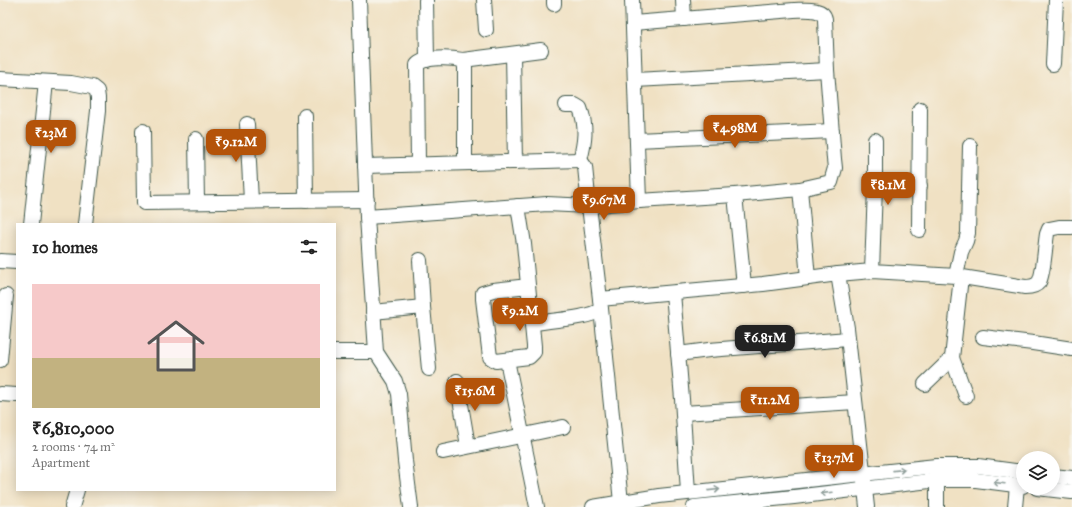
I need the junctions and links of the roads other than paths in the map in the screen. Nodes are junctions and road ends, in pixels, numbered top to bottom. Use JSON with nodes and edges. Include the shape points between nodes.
{"nodes":[{"id":1,"x":359,"y":0,"type":"edge"},
{"id":2,"x":426,"y":0,"type":"edge"},
{"id":3,"x":484,"y":0,"type":"edge"},
{"id":4,"x":632,"y":0,"type":"edge"},
{"id":5,"x":683,"y":0,"type":"edge"},
{"id":6,"x":823,"y":0,"type":"edge"},
{"id":7,"x":1056,"y":0,"type":"edge"},
{"id":8,"x":824,"y":15,"type":"junction"},
{"id":9,"x":684,"y":19,"type":"junction"},
{"id":10,"x":633,"y":23,"type":"junction"},
{"id":11,"x":486,"y":30,"type":"dead end"},
{"id":12,"x":541,"y":50,"type":"dead end"},
{"id":13,"x":514,"y":54,"type":"junction"},
{"id":14,"x":427,"y":60,"type":"junction"},
{"id":15,"x":463,"y":60,"type":"junction"},
{"id":16,"x":1053,"y":64,"type":"dead end"},
{"id":17,"x":827,"y":70,"type":"junction"},
{"id":18,"x":0,"y":79,"type":"edge"},
{"id":19,"x":635,"y":80,"type":"junction"},
{"id":20,"x":46,"y":82,"type":"junction"},
{"id":21,"x":566,"y":105,"type":"dead end"},
{"id":22,"x":920,"y":109,"type":"dead end"},
{"id":23,"x":305,"y":116,"type":"dead end"},
{"id":24,"x":247,"y":124,"type":"dead end"},
{"id":25,"x":143,"y":131,"type":"dead end"},
{"id":26,"x":832,"y":131,"type":"junction"},
{"id":27,"x":196,"y":139,"type":"dead end"},
{"id":28,"x":637,"y":140,"type":"junction"},
{"id":29,"x":875,"y":140,"type":"dead end"},
{"id":30,"x":970,"y":146,"type":"dead end"},
{"id":31,"x":580,"y":160,"type":"junction"},
{"id":32,"x":515,"y":162,"type":"junction"},
{"id":33,"x":465,"y":163,"type":"junction"},
{"id":34,"x":418,"y":164,"type":"junction"},
{"id":35,"x":365,"y":166,"type":"junction"},
{"id":36,"x":920,"y":186,"type":"junction"},
{"id":37,"x":876,"y":187,"type":"junction"},
{"id":38,"x":800,"y":190,"type":"junction"},
{"id":39,"x":735,"y":195,"type":"junction"},
{"id":40,"x":367,"y":200,"type":"junction"},
{"id":41,"x":306,"y":201,"type":"junction"},
{"id":42,"x":639,"y":201,"type":"junction"},
{"id":43,"x":197,"y":202,"type":"junction"},
{"id":44,"x":251,"y":202,"type":"junction"},
{"id":45,"x":518,"y":206,"type":"junction"},
{"id":46,"x":589,"y":206,"type":"junction"},
{"id":47,"x":367,"y":217,"type":"junction"},
{"id":48,"x":31,"y":223,"type":"edge"},
{"id":49,"x":85,"y":223,"type":"edge"},
{"id":50,"x":1072,"y":227,"type":"edge"},
{"id":51,"x":919,"y":230,"type":"dead end"},
{"id":52,"x":420,"y":260,"type":"dead end"},
{"id":53,"x":0,"y":261,"type":"edge"},
{"id":54,"x":16,"y":262,"type":"edge"},
{"id":55,"x":872,"y":271,"type":"junction"},
{"id":56,"x":838,"y":274,"type":"junction"},
{"id":57,"x":958,"y":276,"type":"junction"},
{"id":58,"x":808,"y":278,"type":"junction"},
{"id":59,"x":528,"y":286,"type":"junction"},
{"id":60,"x":744,"y":286,"type":"junction"},
{"id":61,"x":673,"y":293,"type":"junction"},
{"id":62,"x":6,"y":296,"type":"dead end"},
{"id":63,"x":600,"y":304,"type":"junction"},
{"id":64,"x":423,"y":307,"type":"junction"},
{"id":65,"x":373,"y":312,"type":"junction"},
{"id":66,"x":532,"y":324,"type":"junction"},
{"id":67,"x":983,"y":337,"type":"dead end"},
{"id":68,"x":848,"y":339,"type":"junction"},
{"id":69,"x":1072,"y":349,"type":"edge"},
{"id":70,"x":336,"y":352,"type":"edge"},
{"id":71,"x":376,"y":352,"type":"junction"},
{"id":72,"x":678,"y":354,"type":"junction"},
{"id":73,"x":952,"y":358,"type":"junction"},
{"id":74,"x":0,"y":360,"type":"edge"},
{"id":75,"x":507,"y":360,"type":"junction"},
{"id":76,"x":428,"y":369,"type":"dead end"},
{"id":77,"x":457,"y":381,"type":"dead end"},
{"id":78,"x":925,"y":384,"type":"dead end"},
{"id":79,"x":0,"y":394,"type":"edge"},
{"id":80,"x":16,"y":396,"type":"edge"},
{"id":81,"x":966,"y":396,"type":"dead end"},
{"id":82,"x":856,"y":402,"type":"junction"},
{"id":83,"x":683,"y":413,"type":"junction"},
{"id":84,"x":563,"y":427,"type":"dead end"},
{"id":85,"x":523,"y":436,"type":"junction"},
{"id":86,"x":468,"y":446,"type":"junction"},
{"id":87,"x":443,"y":452,"type":"dead end"},
{"id":88,"x":1016,"y":471,"type":"edge"},
{"id":89,"x":937,"y":473,"type":"junction"},
{"id":90,"x":864,"y":474,"type":"junction"},
{"id":91,"x":1060,"y":477,"type":"edge"},
{"id":92,"x":1072,"y":478,"type":"edge"},
{"id":93,"x":1016,"y":485,"type":"edge"},
{"id":94,"x":865,"y":488,"type":"junction"},
{"id":95,"x":77,"y":491,"type":"edge"},
{"id":96,"x":1060,"y":491,"type":"edge"},
{"id":97,"x":688,"y":492,"type":"junction"},
{"id":98,"x":1072,"y":492,"type":"edge"},
{"id":99,"x":1018,"y":495,"type":"edge"},
{"id":100,"x":621,"y":502,"type":"junction"},
{"id":101,"x":794,"y":502,"type":"edge"},
{"id":102,"x":732,"y":505,"type":"edge"},
{"id":103,"x":72,"y":507,"type":"edge"},
{"id":104,"x":411,"y":507,"type":"edge"},
{"id":105,"x":537,"y":507,"type":"edge"},
{"id":106,"x":593,"y":507,"type":"edge"},
{"id":107,"x":694,"y":507,"type":"edge"},
{"id":108,"x":867,"y":507,"type":"edge"},
{"id":109,"x":937,"y":507,"type":"edge"},
{"id":110,"x":1015,"y":507,"type":"edge"}],
"edges":[{"from":1,"to":35,"type":"street"},
{"from":2,"to":14,"type":"street"},
{"from":3,"to":11,"type":"street"},
{"from":4,"to":10,"type":"street"},
{"from":5,"to":9,"type":"street"},
{"from":6,"to":8,"type":"street"},
{"from":7,"to":16,"type":"street"},
{"from":8,"to":9,"type":"street","via":[[818,11],[794,10]]},
{"from":8,"to":17,"type":"street"},
{"from":9,"to":10,"type":"street"},
{"from":10,"to":19,"type":"street"},
{"from":12,"to":13,"type":"street"},
{"from":13,"to":15,"type":"street"},
{"from":13,"to":32,"type":"street"},
{"from":14,"to":15,"type":"street"},
{"from":14,"to":34,"type":"street","via":[[417,65]]},
{"from":15,"to":33,"type":"street"},
{"from":17,"to":19,"type":"street"},
{"from":17,"to":26,"type":"street"},
{"from":18,"to":20,"type":"street"},
{"from":19,"to":28,"type":"street"},
{"from":20,"to":48,"type":"street"},
{"from":20,"to":49,"type":"street","via":[[71,83],[92,87],[97,91],[98,111]]},
{"from":21,"to":31,"type":"street","via":[[575,105],[583,114],[585,137]]},
{"from":22,"to":36,"type":"street"},
{"from":23,"to":41,"type":"street"},
{"from":24,"to":44,"type":"street"},
{"from":25,"to":43,"type":"street","via":[[144,203]]},
{"from":26,"to":28,"type":"street"},
{"from":26,"to":38,"type":"street","via":[[835,168],[831,182]]},
{"from":27,"to":43,"type":"street"},
{"from":28,"to":42,"type":"street"},
{"from":29,"to":37,"type":"street"},
{"from":30,"to":57,"type":"street","via":[[968,233],[960,252]]},
{"from":31,"to":32,"type":"street"},
{"from":31,"to":46,"type":"street","via":[[585,166]]},
{"from":32,"to":33,"type":"street"},
{"from":33,"to":34,"type":"street"},
{"from":34,"to":35,"type":"street"},
{"from":35,"to":40,"type":"street"},
{"from":36,"to":37,"type":"street"},
{"from":36,"to":51,"type":"street"},
{"from":37,"to":55,"type":"street"},
{"from":38,"to":39,"type":"street"},
{"from":38,"to":58,"type":"street"},
{"from":39,"to":42,"type":"street"},
{"from":39,"to":60,"type":"street"},
{"from":40,"to":41,"type":"street"},
{"from":40,"to":47,"type":"street"},
{"from":41,"to":44,"type":"street"},
{"from":42,"to":46,"type":"street"},
{"from":43,"to":44,"type":"street"},
{"from":45,"to":46,"type":"street"},
{"from":45,"to":47,"type":"street"},
{"from":45,"to":59,"type":"street"},
{"from":46,"to":63,"type":"street"},
{"from":47,"to":65,"type":"street"},
{"from":50,"to":57,"type":"street","via":[[1049,230],[1039,282],[1033,286],[1025,287]]},
{"from":52,"to":64,"type":"street"},
{"from":53,"to":54,"type":"street"},
{"from":55,"to":56,"type":"street"},
{"from":55,"to":57,"type":"street"},
{"from":56,"to":58,"type":"street"},
{"from":56,"to":68,"type":"street"},
{"from":57,"to":73,"type":"street"},
{"from":58,"to":60,"type":"street"},
{"from":59,"to":66,"type":"street"},
{"from":59,"to":75,"type":"street","via":[[488,291],[482,295],[490,357],[496,361]]},
{"from":60,"to":61,"type":"street"},
{"from":61,"to":63,"type":"street"},
{"from":61,"to":72,"type":"street"},
{"from":62,"to":74,"type":"street"},
{"from":63,"to":66,"type":"street","via":[[593,314]]},
{"from":63,"to":100,"type":"street"},
{"from":64,"to":65,"type":"street"},
{"from":64,"to":76,"type":"street"},
{"from":65,"to":71,"type":"street"},
{"from":66,"to":75,"type":"street","via":[[532,355]]},
{"from":67,"to":69,"type":"street"},
{"from":68,"to":72,"type":"street"},
{"from":68,"to":82,"type":"street"},
{"from":70,"to":71,"type":"street"},
{"from":71,"to":104,"type":"street","via":[[395,381],[399,394]]},
{"from":72,"to":83,"type":"street"},
{"from":73,"to":78,"type":"street"},
{"from":73,"to":81,"type":"street"},
{"from":75,"to":85,"type":"street"},
{"from":77,"to":86,"type":"street"},
{"from":79,"to":80,"type":"street"},
{"from":82,"to":83,"type":"street"},
{"from":82,"to":90,"type":"street"},
{"from":83,"to":97,"type":"street"},
{"from":84,"to":85,"type":"street"},
{"from":85,"to":86,"type":"street"},
{"from":85,"to":105,"type":"street"},
{"from":86,"to":87,"type":"street"},
{"from":88,"to":89,"type":"street","via":[[978,466]]},
{"from":90,"to":89,"type":"street","one_way":true},
{"from":93,"to":89,"type":"street","one_way":true},
{"from":89,"to":94,"type":"street"},
{"from":89,"to":109,"type":"street"},
{"from":90,"to":94,"type":"street"},
{"from":97,"to":90,"type":"street","one_way":true},
{"from":91,"to":92,"type":"street"},
{"from":94,"to":101,"type":"street","one_way":true},
{"from":94,"to":108,"type":"street"},
{"from":95,"to":103,"type":"street"},
{"from":96,"to":98,"type":"street"},
{"from":97,"to":100,"type":"street"},
{"from":99,"to":110,"type":"street"},
{"from":100,"to":106,"type":"street"},
{"from":101,"to":102,"type":"street"},
{"from":102,"to":107,"type":"street"}]}
